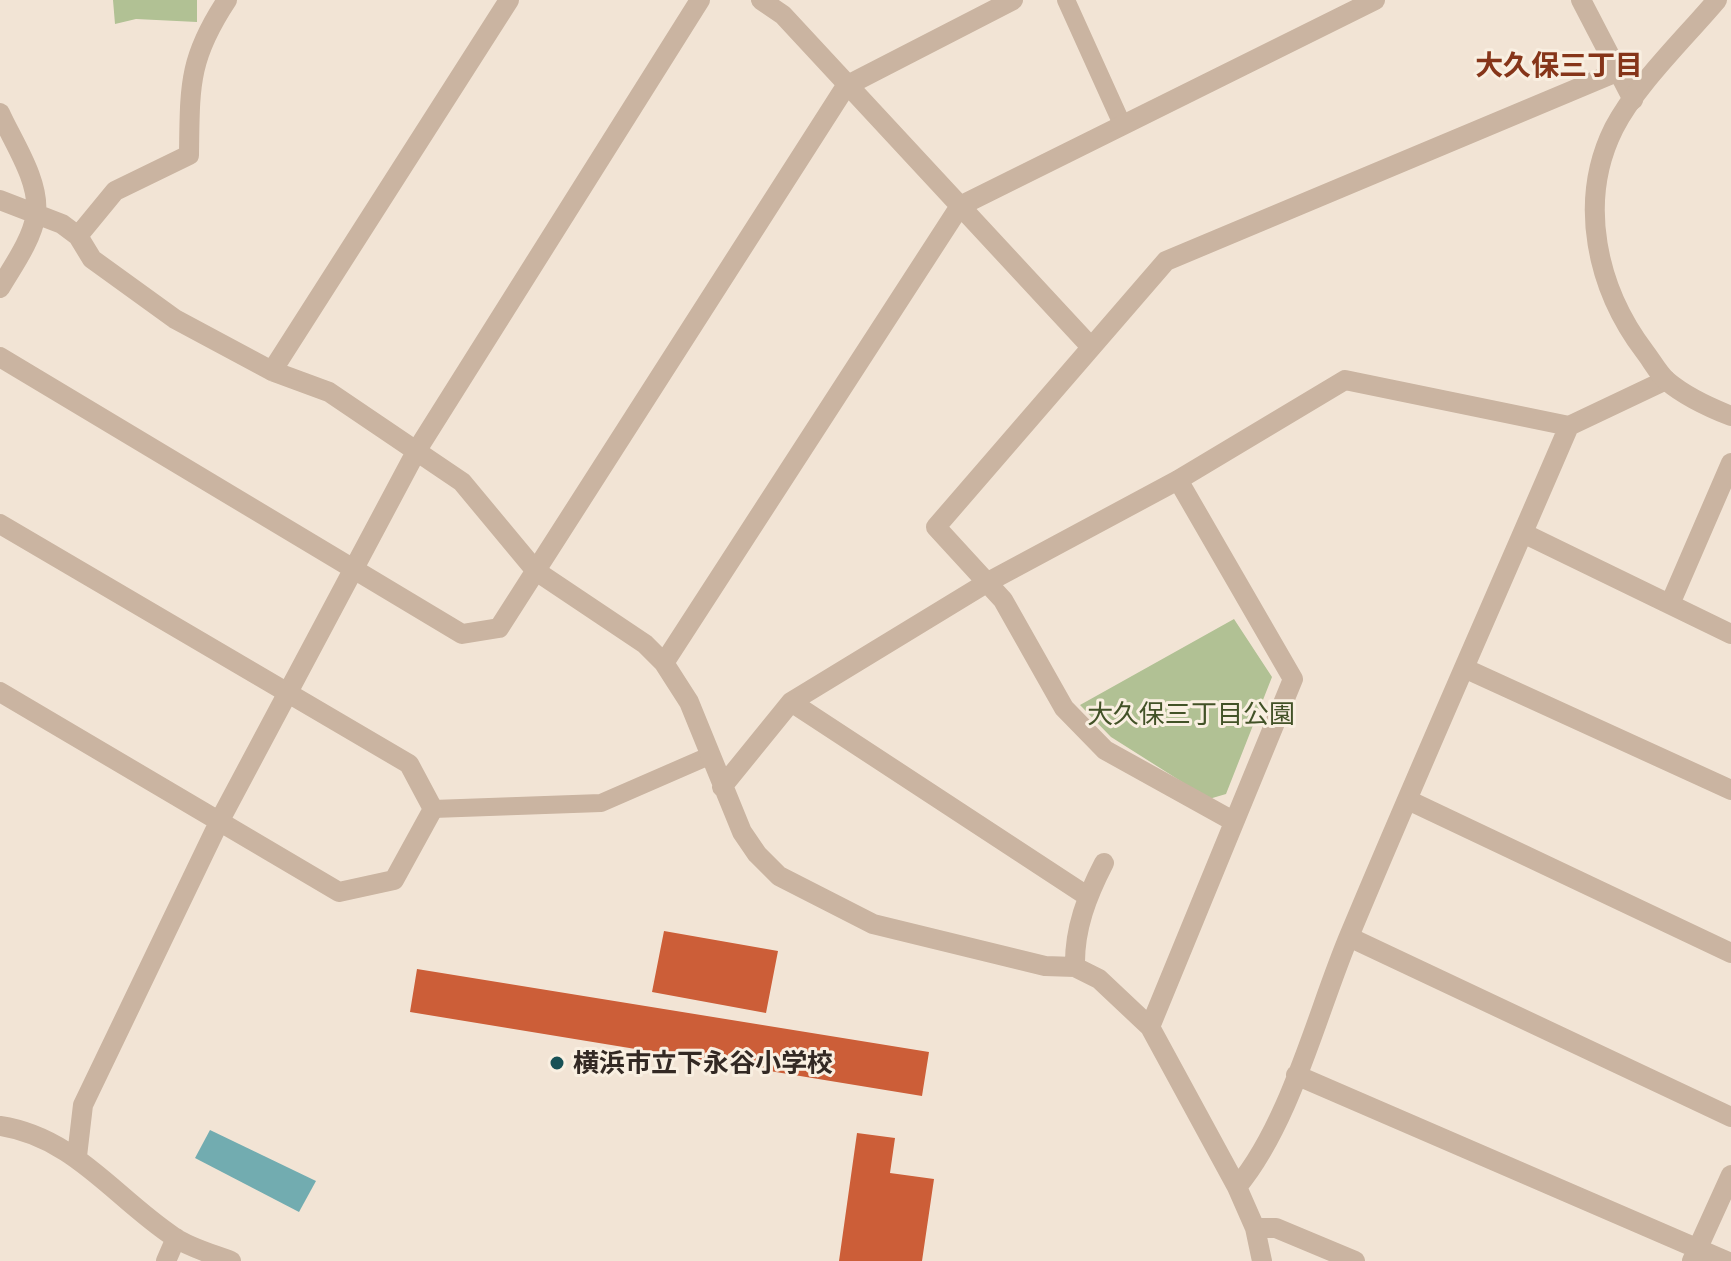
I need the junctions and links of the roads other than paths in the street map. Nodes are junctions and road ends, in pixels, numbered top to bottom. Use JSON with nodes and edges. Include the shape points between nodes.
{"nodes":[{"id":1,"x":227,"y":0,"type":"edge"},
{"id":2,"x":509,"y":0,"type":"edge"},
{"id":3,"x":700,"y":0,"type":"edge"},
{"id":4,"x":761,"y":0,"type":"edge"},
{"id":5,"x":1013,"y":0,"type":"edge"},
{"id":6,"x":1066,"y":0,"type":"edge"},
{"id":7,"x":1375,"y":0,"type":"edge"},
{"id":8,"x":1581,"y":0,"type":"edge"},
{"id":9,"x":1717,"y":0,"type":"edge"},
{"id":10,"x":1619,"y":71,"type":"junction"},
{"id":11,"x":846,"y":86,"type":"junction"},
{"id":12,"x":1633,"y":100,"type":"junction"},
{"id":13,"x":0,"y":113,"type":"edge"},
{"id":14,"x":1122,"y":124,"type":"junction"},
{"id":15,"x":0,"y":200,"type":"edge"},
{"id":16,"x":960,"y":206,"type":"junction"},
{"id":17,"x":36,"y":214,"type":"junction"},
{"id":18,"x":78,"y":236,"type":"junction"},
{"id":19,"x":0,"y":288,"type":"edge"},
{"id":20,"x":1091,"y":347,"type":"junction"},
{"id":21,"x":0,"y":357,"type":"edge"},
{"id":22,"x":272,"y":371,"type":"junction"},
{"id":23,"x":1666,"y":380,"type":"junction"},
{"id":24,"x":1731,"y":416,"type":"edge"},
{"id":25,"x":1569,"y":426,"type":"junction"},
{"id":26,"x":417,"y":450,"type":"junction"},
{"id":27,"x":1731,"y":463,"type":"edge"},
{"id":28,"x":1178,"y":480,"type":"junction"},
{"id":29,"x":0,"y":524,"type":"edge"},
{"id":30,"x":1523,"y":533,"type":"junction"},
{"id":31,"x":536,"y":571,"type":"junction"},
{"id":32,"x":353,"y":572,"type":"junction"},
{"id":33,"x":988,"y":582,"type":"junction"},
{"id":34,"x":1670,"y":604,"type":"junction"},
{"id":35,"x":1731,"y":634,"type":"edge"},
{"id":36,"x":664,"y":663,"type":"junction"},
{"id":37,"x":1464,"y":668,"type":"junction"},
{"id":38,"x":0,"y":692,"type":"edge"},
{"id":39,"x":287,"y":693,"type":"junction"},
{"id":40,"x":791,"y":702,"type":"junction"},
{"id":41,"x":709,"y":756,"type":"junction"},
{"id":42,"x":722,"y":787,"type":"junction"},
{"id":43,"x":1731,"y":790,"type":"edge"},
{"id":44,"x":1408,"y":800,"type":"junction"},
{"id":45,"x":433,"y":809,"type":"junction"},
{"id":46,"x":220,"y":820,"type":"junction"},
{"id":47,"x":1233,"y":821,"type":"junction"},
{"id":48,"x":1104,"y":863,"type":"dead end"},
{"id":49,"x":1087,"y":896,"type":"junction"},
{"id":50,"x":1349,"y":937,"type":"junction"},
{"id":51,"x":1731,"y":953,"type":"edge"},
{"id":52,"x":1075,"y":967,"type":"junction"},
{"id":53,"x":1150,"y":1027,"type":"junction"},
{"id":54,"x":1296,"y":1075,"type":"junction"},
{"id":55,"x":1731,"y":1117,"type":"edge"},
{"id":56,"x":0,"y":1126,"type":"edge"},
{"id":57,"x":77,"y":1156,"type":"junction"},
{"id":58,"x":1731,"y":1175,"type":"edge"},
{"id":59,"x":1237,"y":1187,"type":"junction"},
{"id":60,"x":1255,"y":1228,"type":"junction"},
{"id":61,"x":176,"y":1238,"type":"junction"},
{"id":62,"x":1695,"y":1254,"type":"edge"},
{"id":63,"x":166,"y":1261,"type":"edge"},
{"id":64,"x":231,"y":1261,"type":"edge"},
{"id":65,"x":1262,"y":1261,"type":"edge"},
{"id":66,"x":1355,"y":1261,"type":"edge"},
{"id":67,"x":1726,"y":1261,"type":"edge"}],
"edges":[{"from":1,"to":18,"type":"street","via":[[205,33],[190,76],[189,155],[115,191]]},
{"from":2,"to":22,"type":"street"},
{"from":3,"to":26,"type":"street"},
{"from":4,"to":11,"type":"street","via":[[783,15]]},
{"from":5,"to":11,"type":"street"},
{"from":6,"to":14,"type":"lane"},
{"from":7,"to":14,"type":"street"},
{"from":8,"to":10,"type":"street"},
{"from":9,"to":12,"type":"street"},
{"from":10,"to":12,"type":"street"},
{"from":10,"to":20,"type":"street","via":[[1166,261]]},
{"from":11,"to":16,"type":"street"},
{"from":11,"to":31,"type":"street"},
{"from":12,"to":23,"type":"street","via":[[1614,127],[1600,162],[1593,216],[1611,293],[1630,332]]},
{"from":13,"to":17,"type":"street","via":[[33,187]]},
{"from":14,"to":16,"type":"street"},
{"from":15,"to":17,"type":"street"},
{"from":16,"to":20,"type":"street"},
{"from":16,"to":36,"type":"street"},
{"from":17,"to":18,"type":"street"},
{"from":17,"to":19,"type":"street"},
{"from":18,"to":22,"type":"street","via":[[92,259],[175,319]]},
{"from":20,"to":33,"type":"street","via":[[936,527]]},
{"from":21,"to":32,"type":"street"},
{"from":22,"to":26,"type":"street","via":[[329,392]]},
{"from":23,"to":24,"type":"street","via":[[1704,406]]},
{"from":23,"to":25,"type":"street"},
{"from":25,"to":28,"type":"street","via":[[1345,380]]},
{"from":25,"to":30,"type":"street"},
{"from":26,"to":31,"type":"street","via":[[462,482]]},
{"from":26,"to":32,"type":"street"},
{"from":27,"to":34,"type":"street"},
{"from":28,"to":33,"type":"street"},
{"from":28,"to":47,"type":"street","via":[[1293,679]]},
{"from":29,"to":39,"type":"street"},
{"from":30,"to":34,"type":"street"},
{"from":30,"to":37,"type":"street"},
{"from":31,"to":32,"type":"street","via":[[499,628],[462,634]]},
{"from":31,"to":36,"type":"street","via":[[645,644]]},
{"from":32,"to":39,"type":"street"},
{"from":33,"to":40,"type":"street"},
{"from":33,"to":47,"type":"street","via":[[1064,708],[1105,750]]},
{"from":34,"to":35,"type":"street"},
{"from":36,"to":41,"type":"street","via":[[684,692]]},
{"from":37,"to":43,"type":"street"},
{"from":37,"to":44,"type":"street"},
{"from":38,"to":46,"type":"street"},
{"from":39,"to":45,"type":"street","via":[[409,764]]},
{"from":39,"to":46,"type":"street"},
{"from":40,"to":42,"type":"street"},
{"from":40,"to":49,"type":"street"},
{"from":41,"to":42,"type":"street"},
{"from":41,"to":45,"type":"lane","via":[[601,803]]},
{"from":42,"to":52,"type":"street","via":[[742,832],[779,876],[873,924],[1045,966]]},
{"from":44,"to":50,"type":"street"},
{"from":44,"to":51,"type":"street"},
{"from":45,"to":46,"type":"street","via":[[394,880],[339,892]]},
{"from":46,"to":57,"type":"street","via":[[83,1105]]},
{"from":47,"to":53,"type":"street"},
{"from":48,"to":49,"type":"street"},
{"from":49,"to":52,"type":"street","via":[[1074,944]]},
{"from":50,"to":54,"type":"street"},
{"from":50,"to":55,"type":"street"},
{"from":52,"to":53,"type":"street","via":[[1099,979]]},
{"from":53,"to":59,"type":"street"},
{"from":54,"to":59,"type":"street","via":[[1256,1164]]},
{"from":54,"to":62,"type":"street"},
{"from":56,"to":57,"type":"street","via":[[27,1130]]},
{"from":57,"to":61,"type":"street"},
{"from":58,"to":62,"type":"street"},
{"from":59,"to":60,"type":"street"},
{"from":60,"to":65,"type":"street"},
{"from":60,"to":66,"type":"street","via":[[1276,1228]]},
{"from":61,"to":63,"type":"street"},
{"from":61,"to":64,"type":"street"},
{"from":62,"to":67,"type":"street"}]}
